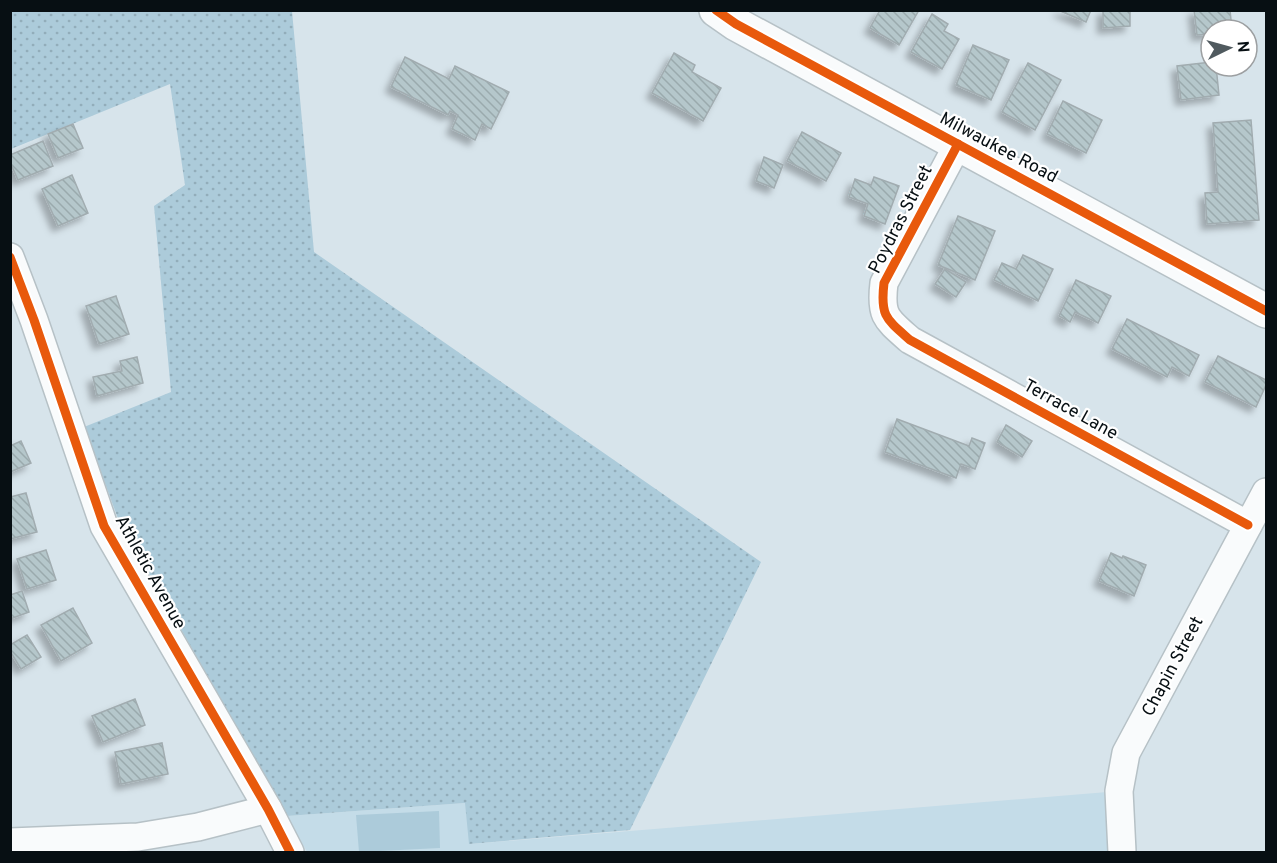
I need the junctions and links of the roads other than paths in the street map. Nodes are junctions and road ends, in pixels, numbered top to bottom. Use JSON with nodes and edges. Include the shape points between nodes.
{"nodes":[{"id":1,"x":716,"y":10,"type":"edge"},
{"id":2,"x":958,"y":144,"type":"junction"},
{"id":3,"x":10,"y":257,"type":"edge"},
{"id":4,"x":1266,"y":311,"type":"edge"},
{"id":5,"x":884,"y":312,"type":"joint"},
{"id":6,"x":1266,"y":492,"type":"edge"},
{"id":7,"x":1248,"y":525,"type":"junction"},
{"id":8,"x":268,"y":809,"type":"junction"},
{"id":9,"x":10,"y":842,"type":"edge"},
{"id":10,"x":290,"y":852,"type":"edge"},
{"id":11,"x":1122,"y":852,"type":"edge"}],
"edges":[{"from":1,"to":2,"type":"street","name":"Milwaukee Road"},
{"from":2,"to":4,"type":"street","name":"Milwaukee Road"},
{"from":2,"to":5,"type":"street","name":"Poydras Street","via":[[884,283]]},
{"from":3,"to":8,"type":"street","name":"Athletic Avenue","via":[[104,526]]},
{"from":5,"to":7,"type":"street","name":"Terrace Lane","via":[[910,340]]},
{"from":6,"to":7,"type":"street","name":"Chapin Street"},
{"from":7,"to":11,"type":"street","name":"Chapin Street","via":[[1126,753],[1119,791]]},
{"from":8,"to":9,"type":"street","via":[[138,837]]},
{"from":8,"to":10,"type":"street","name":"Athletic Avenue"}]}
